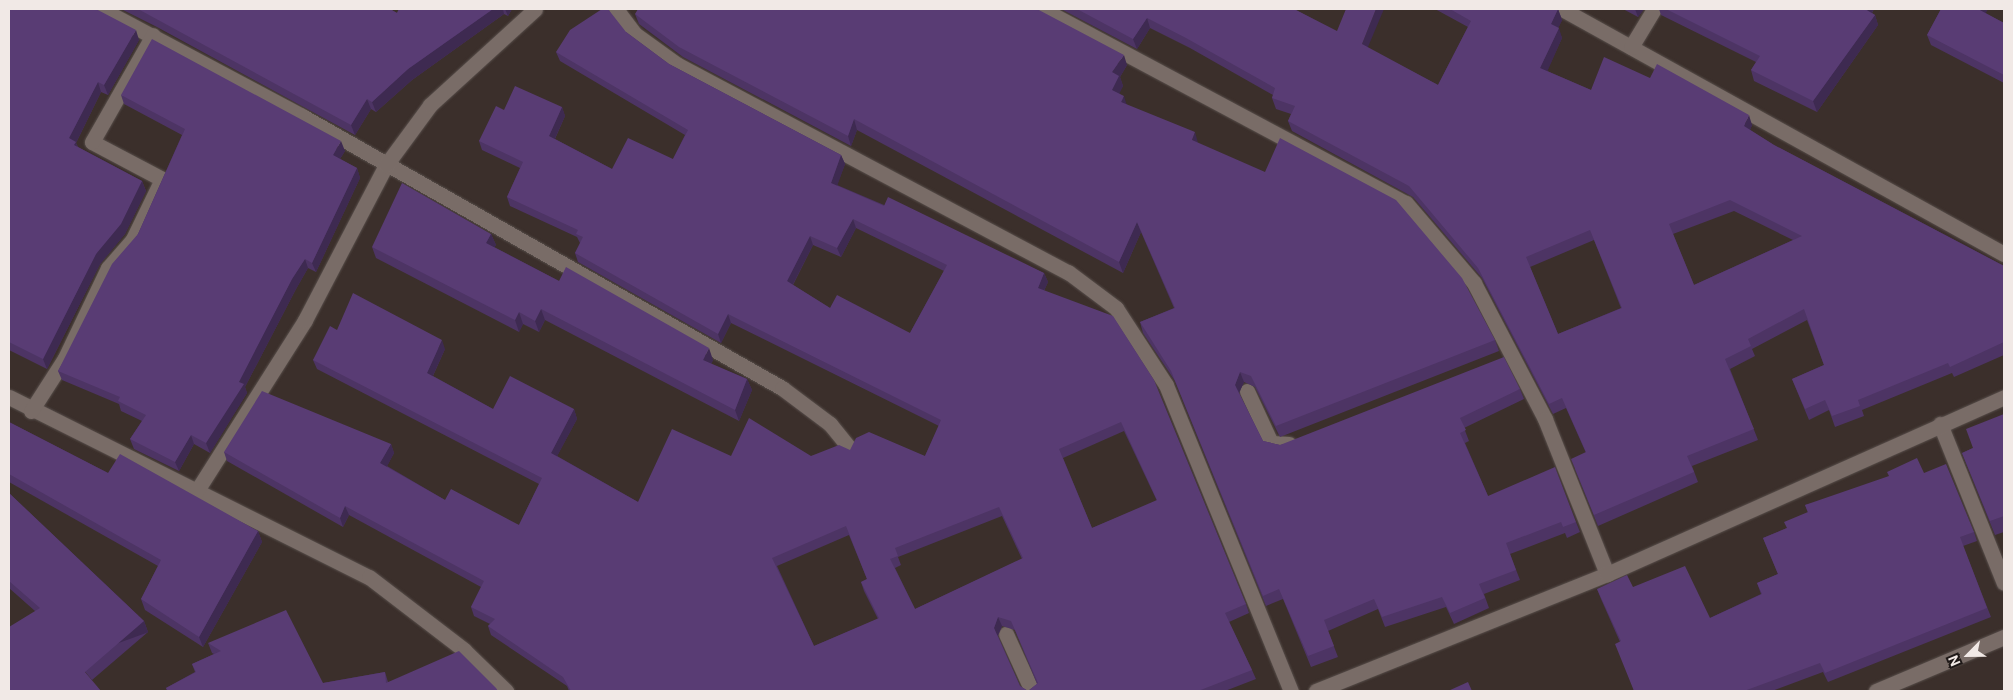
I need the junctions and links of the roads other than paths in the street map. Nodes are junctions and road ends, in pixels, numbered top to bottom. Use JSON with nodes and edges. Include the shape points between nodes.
{"nodes":[{"id":1,"x":101,"y":9,"type":"edge"},
{"id":2,"x":535,"y":9,"type":"edge"},
{"id":3,"x":616,"y":9,"type":"edge"},
{"id":4,"x":1042,"y":9,"type":"edge"},
{"id":5,"x":1562,"y":9,"type":"edge"},
{"id":6,"x":1654,"y":9,"type":"edge"},
{"id":7,"x":153,"y":35,"type":"junction"},
{"id":8,"x":1631,"y":47,"type":"junction"},
{"id":9,"x":386,"y":165,"type":"junction"},
{"id":10,"x":2004,"y":254,"type":"edge"},
{"id":11,"x":1511,"y":356,"type":"junction"},
{"id":12,"x":1493,"y":364,"type":"edge"},
{"id":13,"x":1247,"y":391,"type":"edge"},
{"id":14,"x":9,"y":397,"type":"edge"},
{"id":15,"x":2004,"y":397,"type":"edge"},
{"id":16,"x":31,"y":411,"type":"junction"},
{"id":17,"x":1940,"y":424,"type":"junction"},
{"id":18,"x":1308,"y":439,"type":"edge"},
{"id":19,"x":851,"y":450,"type":"edge"},
{"id":20,"x":196,"y":492,"type":"junction"},
{"id":21,"x":1607,"y":574,"type":"junction"},
{"id":22,"x":2004,"y":583,"type":"edge"},
{"id":23,"x":1006,"y":634,"type":"edge"},
{"id":24,"x":2004,"y":638,"type":"edge"},
{"id":25,"x":506,"y":691,"type":"edge"},
{"id":26,"x":1032,"y":691,"type":"edge"},
{"id":27,"x":1291,"y":691,"type":"edge"},
{"id":28,"x":1316,"y":691,"type":"edge"},
{"id":29,"x":1876,"y":691,"type":"edge"}],
"edges":[{"from":1,"to":7,"type":"street"},
{"from":2,"to":9,"type":"street","via":[[430,105]]},
{"from":3,"to":27,"type":"street","via":[[635,34],[678,65],[1068,272],[1116,308],[1166,386]]},
{"from":4,"to":11,"type":"street","via":[[1406,203],[1474,283]]},
{"from":5,"to":8,"type":"street"},
{"from":6,"to":8,"type":"street"},
{"from":7,"to":9,"type":"street"},
{"from":7,"to":16,"type":"street","via":[[92,142],[162,179],[133,239],[108,268],[65,358]]},
{"from":8,"to":10,"type":"street"},
{"from":9,"to":19,"type":"street","via":[[782,388],[830,424]]},
{"from":9,"to":20,"type":"street","via":[[305,320]]},
{"from":11,"to":12,"type":"street"},
{"from":11,"to":21,"type":"street","via":[[1545,419]]},
{"from":13,"to":18,"type":"street","via":[[1271,443],[1280,447]]},
{"from":14,"to":16,"type":"street"},
{"from":15,"to":17,"type":"street"},
{"from":16,"to":20,"type":"street"},
{"from":17,"to":21,"type":"street"},
{"from":17,"to":22,"type":"street"},
{"from":20,"to":25,"type":"street","via":[[369,576],[464,650]]},
{"from":21,"to":28,"type":"street"},
{"from":23,"to":26,"type":"street"},
{"from":24,"to":29,"type":"street"}]}
